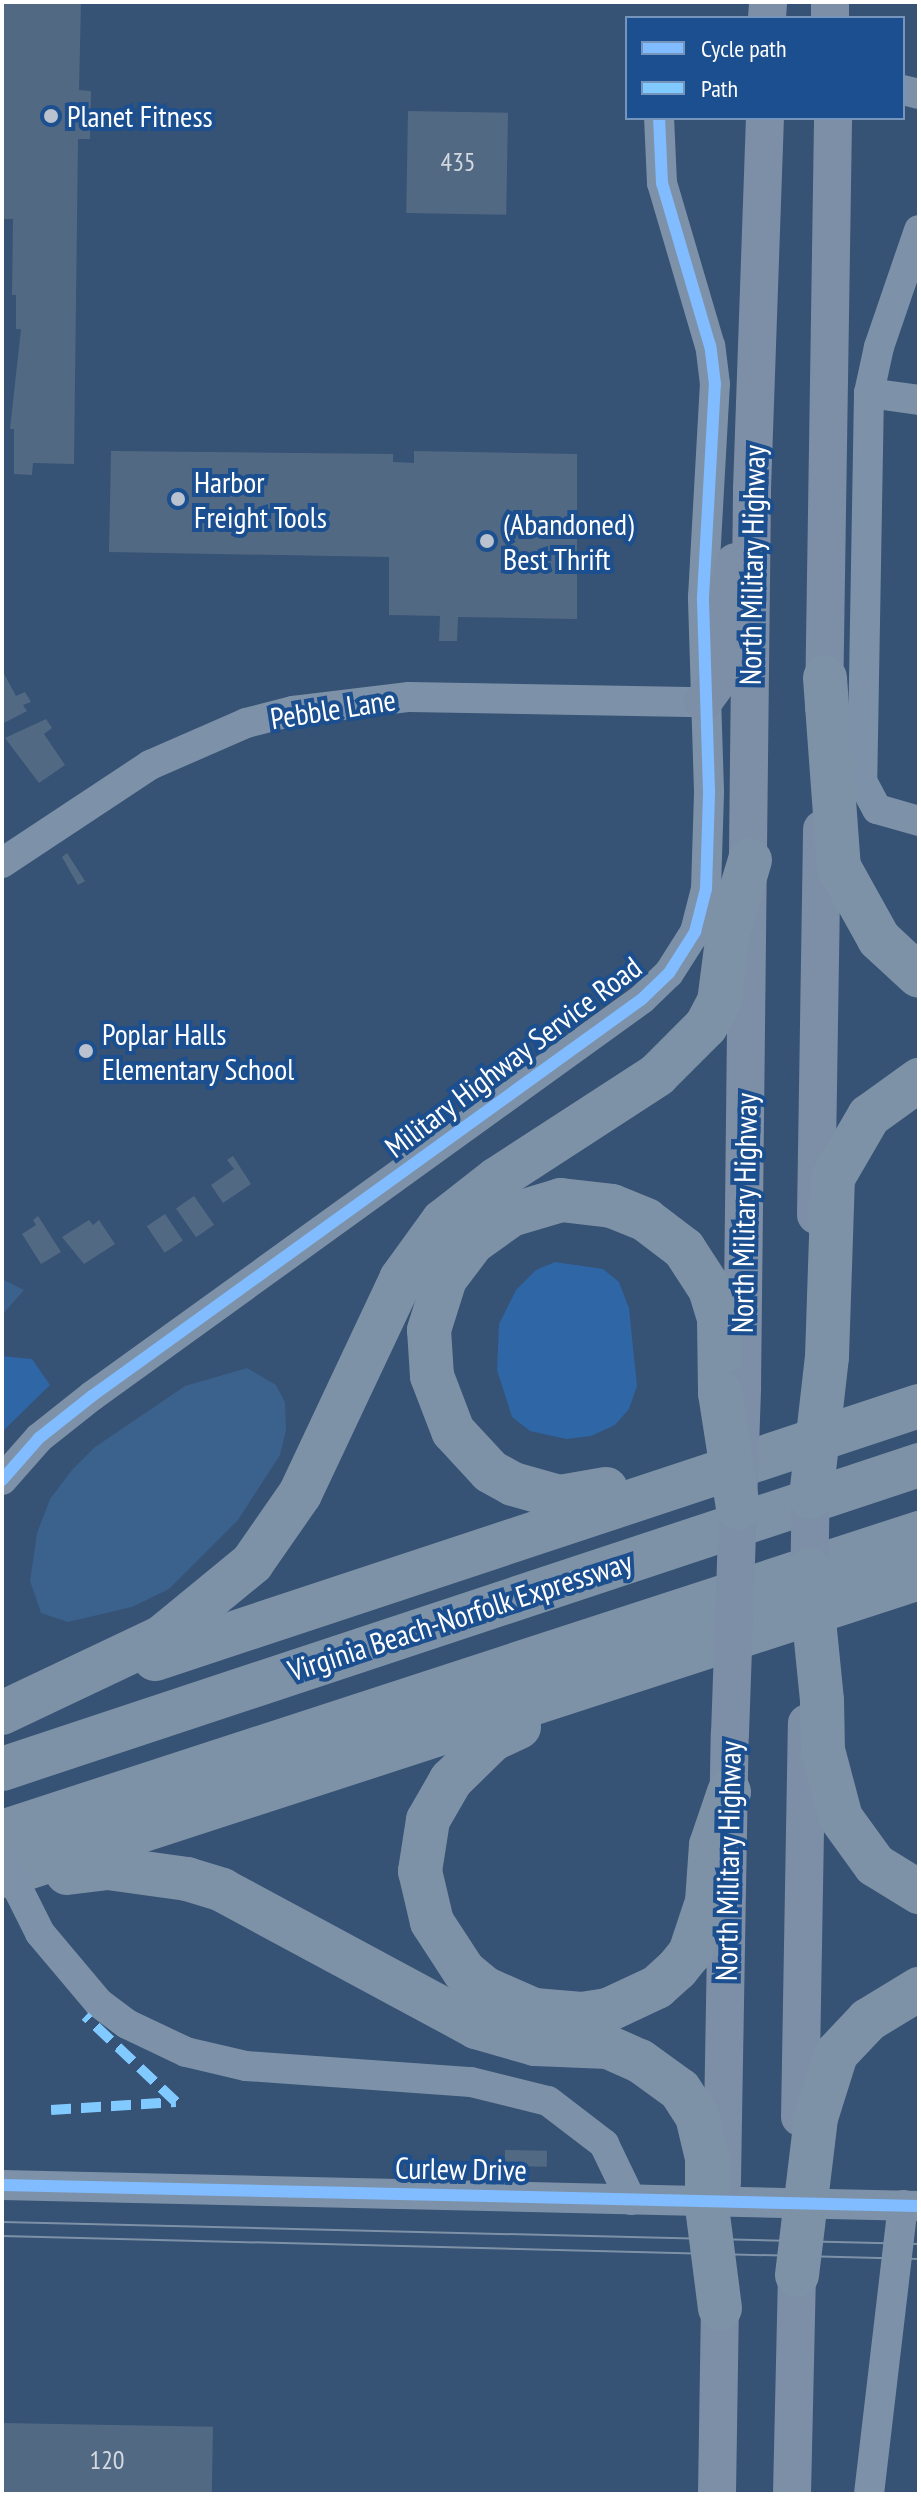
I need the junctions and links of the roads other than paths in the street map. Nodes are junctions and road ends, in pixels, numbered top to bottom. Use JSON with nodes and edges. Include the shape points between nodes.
{"nodes":[{"id":1,"x":659,"y":120,"type":"edge"},
{"id":2,"x":765,"y":120,"type":"edge"},
{"id":3,"x":833,"y":120,"type":"edge"},
{"id":4,"x":919,"y":230,"type":"edge"},
{"id":5,"x":869,"y":393,"type":"junction"},
{"id":6,"x":919,"y":400,"type":"edge"},
{"id":7,"x":752,"y":489,"type":"junction"},
{"id":8,"x":825,"y":678,"type":"junction"},
{"id":9,"x":703,"y":702,"type":"junction"},
{"id":10,"x":904,"y":819,"type":"edge"},
{"id":11,"x":7,"y":850,"type":"edge"},
{"id":12,"x":750,"y":860,"type":"junction"},
{"id":13,"x":919,"y":976,"type":"edge"},
{"id":14,"x":919,"y":1080,"type":"edge"},
{"id":15,"x":820,"y":1359,"type":"junction"},
{"id":16,"x":731,"y":1390,"type":"junction"},
{"id":17,"x":919,"y":1398,"type":"edge"},
{"id":18,"x":919,"y":1406,"type":"edge"},
{"id":19,"x":869,"y":1422,"type":"junction"},
{"id":20,"x":773,"y":1454,"type":"junction"},
{"id":21,"x":919,"y":1465,"type":"edge"},
{"id":22,"x":2,"y":1480,"type":"edge"},
{"id":23,"x":811,"y":1497,"type":"joint"},
{"id":24,"x":738,"y":1508,"type":"joint"},
{"id":25,"x":919,"y":1533,"type":"edge"},
{"id":26,"x":809,"y":1570,"type":"joint"},
{"id":27,"x":919,"y":1578,"type":"edge"},
{"id":28,"x":919,"y":1595,"type":"edge"},
{"id":29,"x":761,"y":1630,"type":"junction"},
{"id":30,"x":639,"y":1671,"type":"junction"},
{"id":31,"x":814,"y":1704,"type":"junction"},
{"id":32,"x":2,"y":1713,"type":"edge"},
{"id":33,"x":2,"y":1769,"type":"edge"},
{"id":34,"x":729,"y":1792,"type":"junction"},
{"id":35,"x":2,"y":1832,"type":"edge"},
{"id":36,"x":2,"y":1857,"type":"edge"},
{"id":37,"x":2,"y":1876,"type":"edge"},
{"id":38,"x":2,"y":1887,"type":"edge"},
{"id":39,"x":919,"y":1892,"type":"edge"},
{"id":40,"x":919,"y":1989,"type":"edge"},
{"id":41,"x":710,"y":2117,"type":"junction"},
{"id":42,"x":808,"y":2117,"type":"junction"},
{"id":43,"x":2,"y":2185,"type":"edge"},
{"id":44,"x":619,"y":2199,"type":"junction"},
{"id":45,"x":911,"y":2206,"type":"edge"},
{"id":46,"x":797,"y":2275,"type":"joint"},
{"id":47,"x":720,"y":2322,"type":"joint"},
{"id":48,"x":717,"y":2494,"type":"edge"},
{"id":49,"x":792,"y":2494,"type":"edge"},
{"id":50,"x":869,"y":2494,"type":"edge"}],
"edges":[{"from":1,"to":9,"type":"street","name":"Military Highway Service Road","via":[[662,183],[710,346],[715,384]]},
{"from":2,"to":7,"type":"main road","name":"North Military Highway"},
{"from":3,"to":8,"type":"main road"},
{"from":4,"to":5,"type":"street"},
{"from":5,"to":6,"type":"street"},
{"from":5,"to":10,"type":"street","via":[[862,781],[872,802]]},
{"from":7,"to":9,"type":"main road","via":[[723,617],[718,681]]},
{"from":7,"to":12,"type":"main road","name":"North Military Highway"},
{"from":8,"to":13,"type":"highway","via":[[839,867],[879,939]]},
{"from":8,"to":15,"type":"main road"},
{"from":9,"to":11,"type":"street","name":"Pebble Lane","via":[[409,697],[293,711],[223,732],[150,765]]},
{"from":9,"to":22,"type":"street","name":"Military Highway Service Road","via":[[709,791],[704,903],[687,949],[669,973],[642,999],[92,1396],[39,1438]]},
{"from":12,"to":16,"type":"main road","name":"North Military Highway"},
{"from":12,"to":32,"type":"highway","via":[[728,933],[719,1002],[706,1026],[657,1075],[497,1179],[436,1230],[401,1279],[300,1494],[252,1563],[162,1637]]},
{"from":14,"to":15,"type":"highway","via":[[869,1116],[833,1178]]},
{"from":15,"to":23,"type":"highway","bridge":true},
{"from":16,"to":20,"type":"highway","via":[[719,1319],[701,1270],[669,1234],[612,1206],[561,1200],[511,1215],[459,1257],[435,1304],[429,1350],[441,1408],[470,1453],[513,1484],[559,1497],[587,1495]]},
{"from":16,"to":24,"type":"highway","bridge":true},
{"from":17,"to":19,"type":"highway"},
{"from":18,"to":19,"type":"highway"},
{"from":19,"to":20,"type":"highway"},
{"from":20,"to":32,"type":"highway"},
{"from":21,"to":33,"type":"highway","name":"Virginia Beach-Norfolk Expressway"},
{"from":23,"to":26,"type":"main road","bridge":true},
{"from":24,"to":34,"type":"main road","name":"North Military Highway","bridge":true},
{"from":25,"to":35,"type":"highway"},
{"from":26,"to":31,"type":"highway","bridge":true},
{"from":27,"to":29,"type":"highway"},
{"from":28,"to":29,"type":"highway"},
{"from":29,"to":30,"type":"highway"},
{"from":30,"to":34,"type":"highway","via":[[493,1739],[451,1780],[428,1820],[420,1871],[432,1922],[447,1950],[484,1988],[534,2010],[582,2014],[633,2001],[657,1987],[690,1953],[707,1902],[711,1845]]},
{"from":30,"to":37,"type":"highway"},
{"from":31,"to":39,"type":"highway","via":[[841,1818],[875,1865]]},
{"from":31,"to":42,"type":"main road"},
{"from":34,"to":41,"type":"main road","name":"North Military Highway"},
{"from":36,"to":44,"type":"street","bridge":true,"via":[[40,1933],[99,2003],[127,2024],[186,2052],[246,2066],[485,2085],[548,2101],[604,2144]]},
{"from":38,"to":41,"type":"highway","via":[[108,1868],[187,1879],[222,1890],[476,2027],[535,2044],[608,2047],[640,2061]]},
{"from":40,"to":42,"type":"highway","via":[[868,2020],[836,2054]]},
{"from":41,"to":47,"type":"highway","bridge":true,"via":[[707,2158]]},
{"from":42,"to":46,"type":"highway","bridge":true},
{"from":43,"to":44,"type":"street","name":"Curlew Drive"},
{"from":44,"to":45,"type":"street","name":"Curlew Drive"},
{"from":45,"to":50,"type":"street"},
{"from":46,"to":49,"type":"main road"},
{"from":47,"to":48,"type":"main road"}]}
